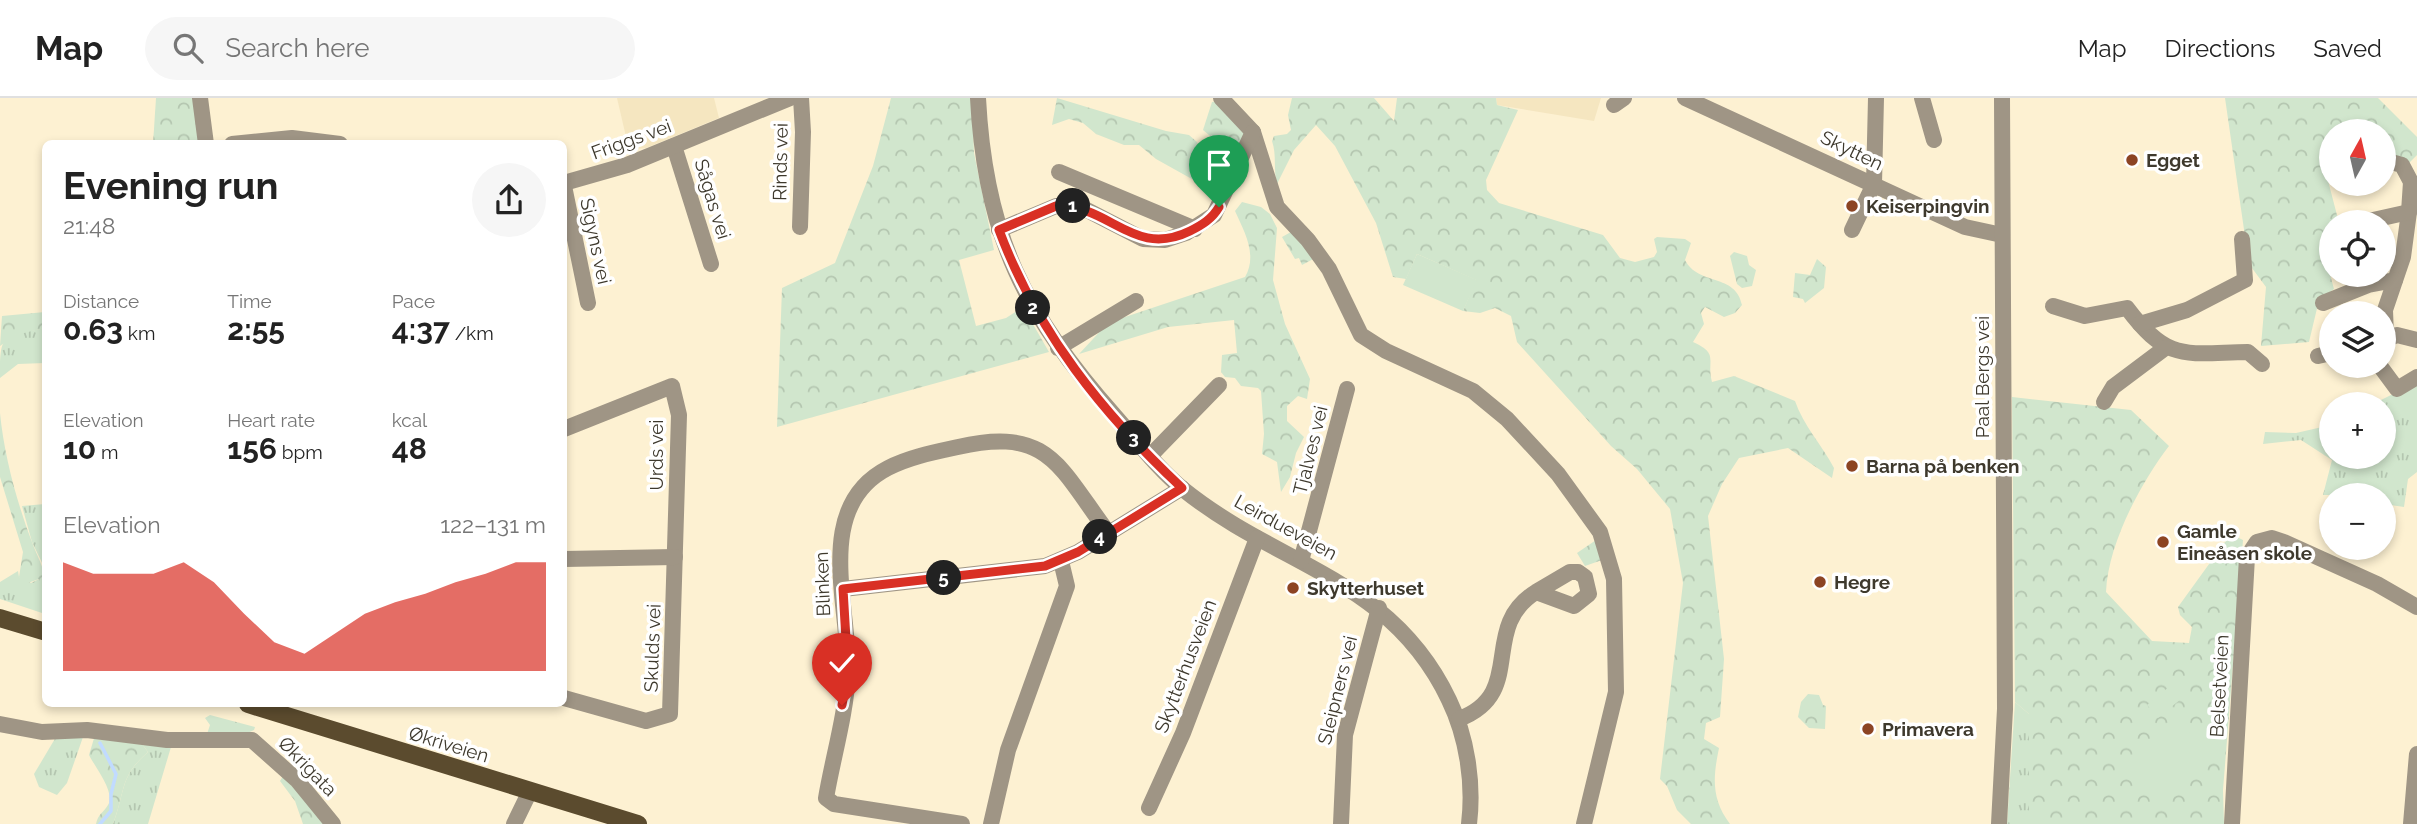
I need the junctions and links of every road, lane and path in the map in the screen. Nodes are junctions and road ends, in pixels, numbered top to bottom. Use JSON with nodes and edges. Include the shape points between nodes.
{"nodes":[{"id":1,"x":200,"y":98,"type":"edge"},
{"id":2,"x":790,"y":98,"type":"edge"},
{"id":3,"x":801,"y":98,"type":"edge"},
{"id":4,"x":978,"y":98,"type":"edge"},
{"id":5,"x":1222,"y":98,"type":"edge"},
{"id":6,"x":1685,"y":98,"type":"edge"},
{"id":7,"x":1892,"y":98,"type":"edge"},
{"id":8,"x":1922,"y":98,"type":"edge"},
{"id":9,"x":2002,"y":98,"type":"edge"},
{"id":10,"x":1876,"y":101,"type":"edge"},
{"id":11,"x":1253,"y":132,"type":"junction"},
{"id":12,"x":205,"y":140,"type":"edge"},
{"id":13,"x":272,"y":140,"type":"edge"},
{"id":14,"x":308,"y":140,"type":"edge"},
{"id":15,"x":1934,"y":140,"type":"dead end"},
{"id":16,"x":674,"y":146,"type":"junction"},
{"id":17,"x":2412,"y":169,"type":"edge"},
{"id":18,"x":1059,"y":172,"type":"dead end"},
{"id":19,"x":567,"y":184,"type":"edge"},
{"id":20,"x":1874,"y":184,"type":"junction"},
{"id":21,"x":567,"y":200,"type":"edge"},
{"id":22,"x":2409,"y":212,"type":"junction"},
{"id":23,"x":2396,"y":215,"type":"edge"},
{"id":24,"x":800,"y":227,"type":"dead end"},
{"id":25,"x":1195,"y":229,"type":"junction"},
{"id":26,"x":999,"y":230,"type":"junction"},
{"id":27,"x":1852,"y":230,"type":"dead end"},
{"id":28,"x":2002,"y":235,"type":"junction"},
{"id":29,"x":2242,"y":239,"type":"dead end"},
{"id":30,"x":711,"y":264,"type":"dead end"},
{"id":31,"x":2396,"y":277,"type":"edge"},
{"id":32,"x":2363,"y":287,"type":"edge"},
{"id":33,"x":1136,"y":300,"type":"dead end"},
{"id":34,"x":2328,"y":301,"type":"edge"},
{"id":35,"x":588,"y":303,"type":"dead end"},
{"id":36,"x":2053,"y":306,"type":"dead end"},
{"id":37,"x":2140,"y":324,"type":"junction"},
{"id":38,"x":2396,"y":337,"type":"edge"},
{"id":39,"x":2417,"y":340,"type":"edge"},
{"id":40,"x":1058,"y":348,"type":"junction"},
{"id":41,"x":2165,"y":348,"type":"junction"},
{"id":42,"x":2262,"y":364,"type":"dead end"},
{"id":43,"x":2417,"y":377,"type":"edge"},
{"id":44,"x":2389,"y":378,"type":"edge"},
{"id":45,"x":1219,"y":385,"type":"dead end"},
{"id":46,"x":1347,"y":389,"type":"dead end"},
{"id":47,"x":2104,"y":402,"type":"dead end"},
{"id":48,"x":567,"y":428,"type":"edge"},
{"id":49,"x":1150,"y":456,"type":"junction"},
{"id":50,"x":1182,"y":488,"type":"junction"},
{"id":51,"x":1107,"y":531,"type":"junction"},
{"id":52,"x":1257,"y":538,"type":"junction"},
{"id":53,"x":676,"y":557,"type":"junction"},
{"id":54,"x":567,"y":559,"type":"edge"},
{"id":55,"x":1061,"y":561,"type":"junction"},
{"id":56,"x":1301,"y":561,"type":"junction"},
{"id":57,"x":843,"y":589,"type":"junction"},
{"id":58,"x":1536,"y":592,"type":"dead end"},
{"id":59,"x":2417,"y":607,"type":"edge"},
{"id":60,"x":1379,"y":608,"type":"junction"},
{"id":61,"x":0,"y":618,"type":"edge"},
{"id":62,"x":42,"y":631,"type":"edge"},
{"id":63,"x":567,"y":699,"type":"edge"},
{"id":64,"x":258,"y":707,"type":"edge"},
{"id":65,"x":1459,"y":719,"type":"junction"},
{"id":66,"x":0,"y":724,"type":"edge"},
{"id":67,"x":2417,"y":754,"type":"edge"},
{"id":68,"x":530,"y":791,"type":"junction"},
{"id":69,"x":1149,"y":808,"type":"dead end"},
{"id":70,"x":333,"y":824,"type":"edge"},
{"id":71,"x":514,"y":824,"type":"edge"},
{"id":72,"x":638,"y":824,"type":"edge"},
{"id":73,"x":962,"y":824,"type":"edge"},
{"id":74,"x":991,"y":824,"type":"edge"},
{"id":75,"x":1341,"y":824,"type":"edge"},
{"id":76,"x":1469,"y":824,"type":"edge"},
{"id":77,"x":1584,"y":824,"type":"edge"},
{"id":78,"x":1999,"y":824,"type":"edge"},
{"id":79,"x":2232,"y":824,"type":"edge"},
{"id":80,"x":2411,"y":824,"type":"edge"}],
"edges":[{"from":1,"to":12,"type":"street"},
{"from":2,"to":16,"type":"street","name":"Friggs vei"},
{"from":3,"to":24,"type":"street","name":"Rinds vei"},
{"from":4,"to":26,"type":"street","name":"Leirdueveien","via":[[982,156]]},
{"from":5,"to":11,"type":"street"},
{"from":6,"to":20,"type":"street","name":"Skytten"},
{"from":7,"to":10,"type":"street"},
{"from":8,"to":15,"type":"street"},
{"from":9,"to":28,"type":"street","name":"Paal Bergs vei"},
{"from":10,"to":20,"type":"street"},
{"from":11,"to":25,"type":"street","via":[[1214,215]]},
{"from":11,"to":77,"type":"street","via":[[1277,207],[1329,270],[1361,335],[1472,391],[1507,419],[1558,474],[1603,539],[1614,579],[1616,692]]},
{"from":13,"to":14,"type":"street"},
{"from":16,"to":19,"type":"street","name":"Friggs vei"},
{"from":16,"to":30,"type":"street","name":"Sågas vei"},
{"from":17,"to":22,"type":"street"},
{"from":18,"to":25,"type":"street"},
{"from":20,"to":27,"type":"street"},
{"from":20,"to":28,"type":"street","name":"Skytten","via":[[1965,227]]},
{"from":21,"to":35,"type":"street","name":"Sigyns vei"},
{"from":22,"to":23,"type":"street"},
{"from":22,"to":31,"type":"street"},
{"from":25,"to":26,"type":"street","via":[[1154,241],[1083,208],[1066,205]]},
{"from":26,"to":40,"type":"street","name":"Leirdueveien","via":[[1021,285]]},
{"from":28,"to":78,"type":"street","name":"Paal Bergs vei","via":[[2005,709]]},
{"from":29,"to":37,"type":"street","via":[[2245,280],[2187,310]]},
{"from":32,"to":34,"type":"street"},
{"from":33,"to":40,"type":"street"},
{"from":36,"to":37,"type":"street","via":[[2085,316],[2127,308]]},
{"from":37,"to":41,"type":"street"},
{"from":38,"to":39,"type":"street","via":[[2407,335]]},
{"from":40,"to":49,"type":"street","name":"Leirdueveien"},
{"from":41,"to":42,"type":"street","via":[[2197,355],[2248,352]]},
{"from":41,"to":47,"type":"street","via":[[2113,387]]},
{"from":43,"to":44,"type":"street","via":[[2397,389]]},
{"from":45,"to":49,"type":"street"},
{"from":46,"to":56,"type":"street","name":"Tjalves vei"},
{"from":48,"to":53,"type":"street","name":"Urds vei","via":[[672,386],[679,415]]},
{"from":49,"to":50,"type":"street","name":"Leirdueveien"},
{"from":50,"to":51,"type":"street"},
{"from":50,"to":52,"type":"street","name":"Leirdueveien"},
{"from":51,"to":55,"type":"street"},
{"from":51,"to":57,"type":"street","name":"Blinken","via":[[1060,467],[1035,446],[1006,440],[928,453],[887,468],[858,491],[842,534]]},
{"from":52,"to":56,"type":"street","name":"Leirdueveien"},
{"from":52,"to":69,"type":"street","name":"Skytterhusveien","via":[[1183,733]]},
{"from":53,"to":54,"type":"street"},
{"from":53,"to":63,"type":"street","name":"Skulds vei","via":[[670,714],[646,721]]},
{"from":55,"to":57,"type":"street"},
{"from":55,"to":74,"type":"street","via":[[1067,586],[1008,750]]},
{"from":56,"to":60,"type":"street","name":"Leirdueveien"},
{"from":57,"to":73,"type":"street","name":"Blinken","via":[[848,673],[826,798],[834,804]]},
{"from":58,"to":65,"type":"street","via":[[1513,614],[1489,702]]},
{"from":59,"to":79,"type":"street","name":"Belsetveien","via":[[2377,584],[2272,538],[2257,542],[2250,550]]},
{"from":60,"to":65,"type":"street","name":"Leirdueveien","via":[[1420,651]]},
{"from":60,"to":75,"type":"street","name":"Sleipners vei","via":[[1345,734]]},
{"from":61,"to":62,"type":"main road"},
{"from":64,"to":68,"type":"main road","name":"Økriveien"},
{"from":65,"to":76,"type":"street","name":"Leirdueveien","via":[[1469,771]]},
{"from":66,"to":70,"type":"street","name":"Økrigata","via":[[42,732],[87,730],[167,740],[252,740],[297,780]]},
{"from":67,"to":80,"type":"street"},
{"from":68,"to":71,"type":"street"},
{"from":68,"to":72,"type":"main road","name":"Økriveien"}]}
